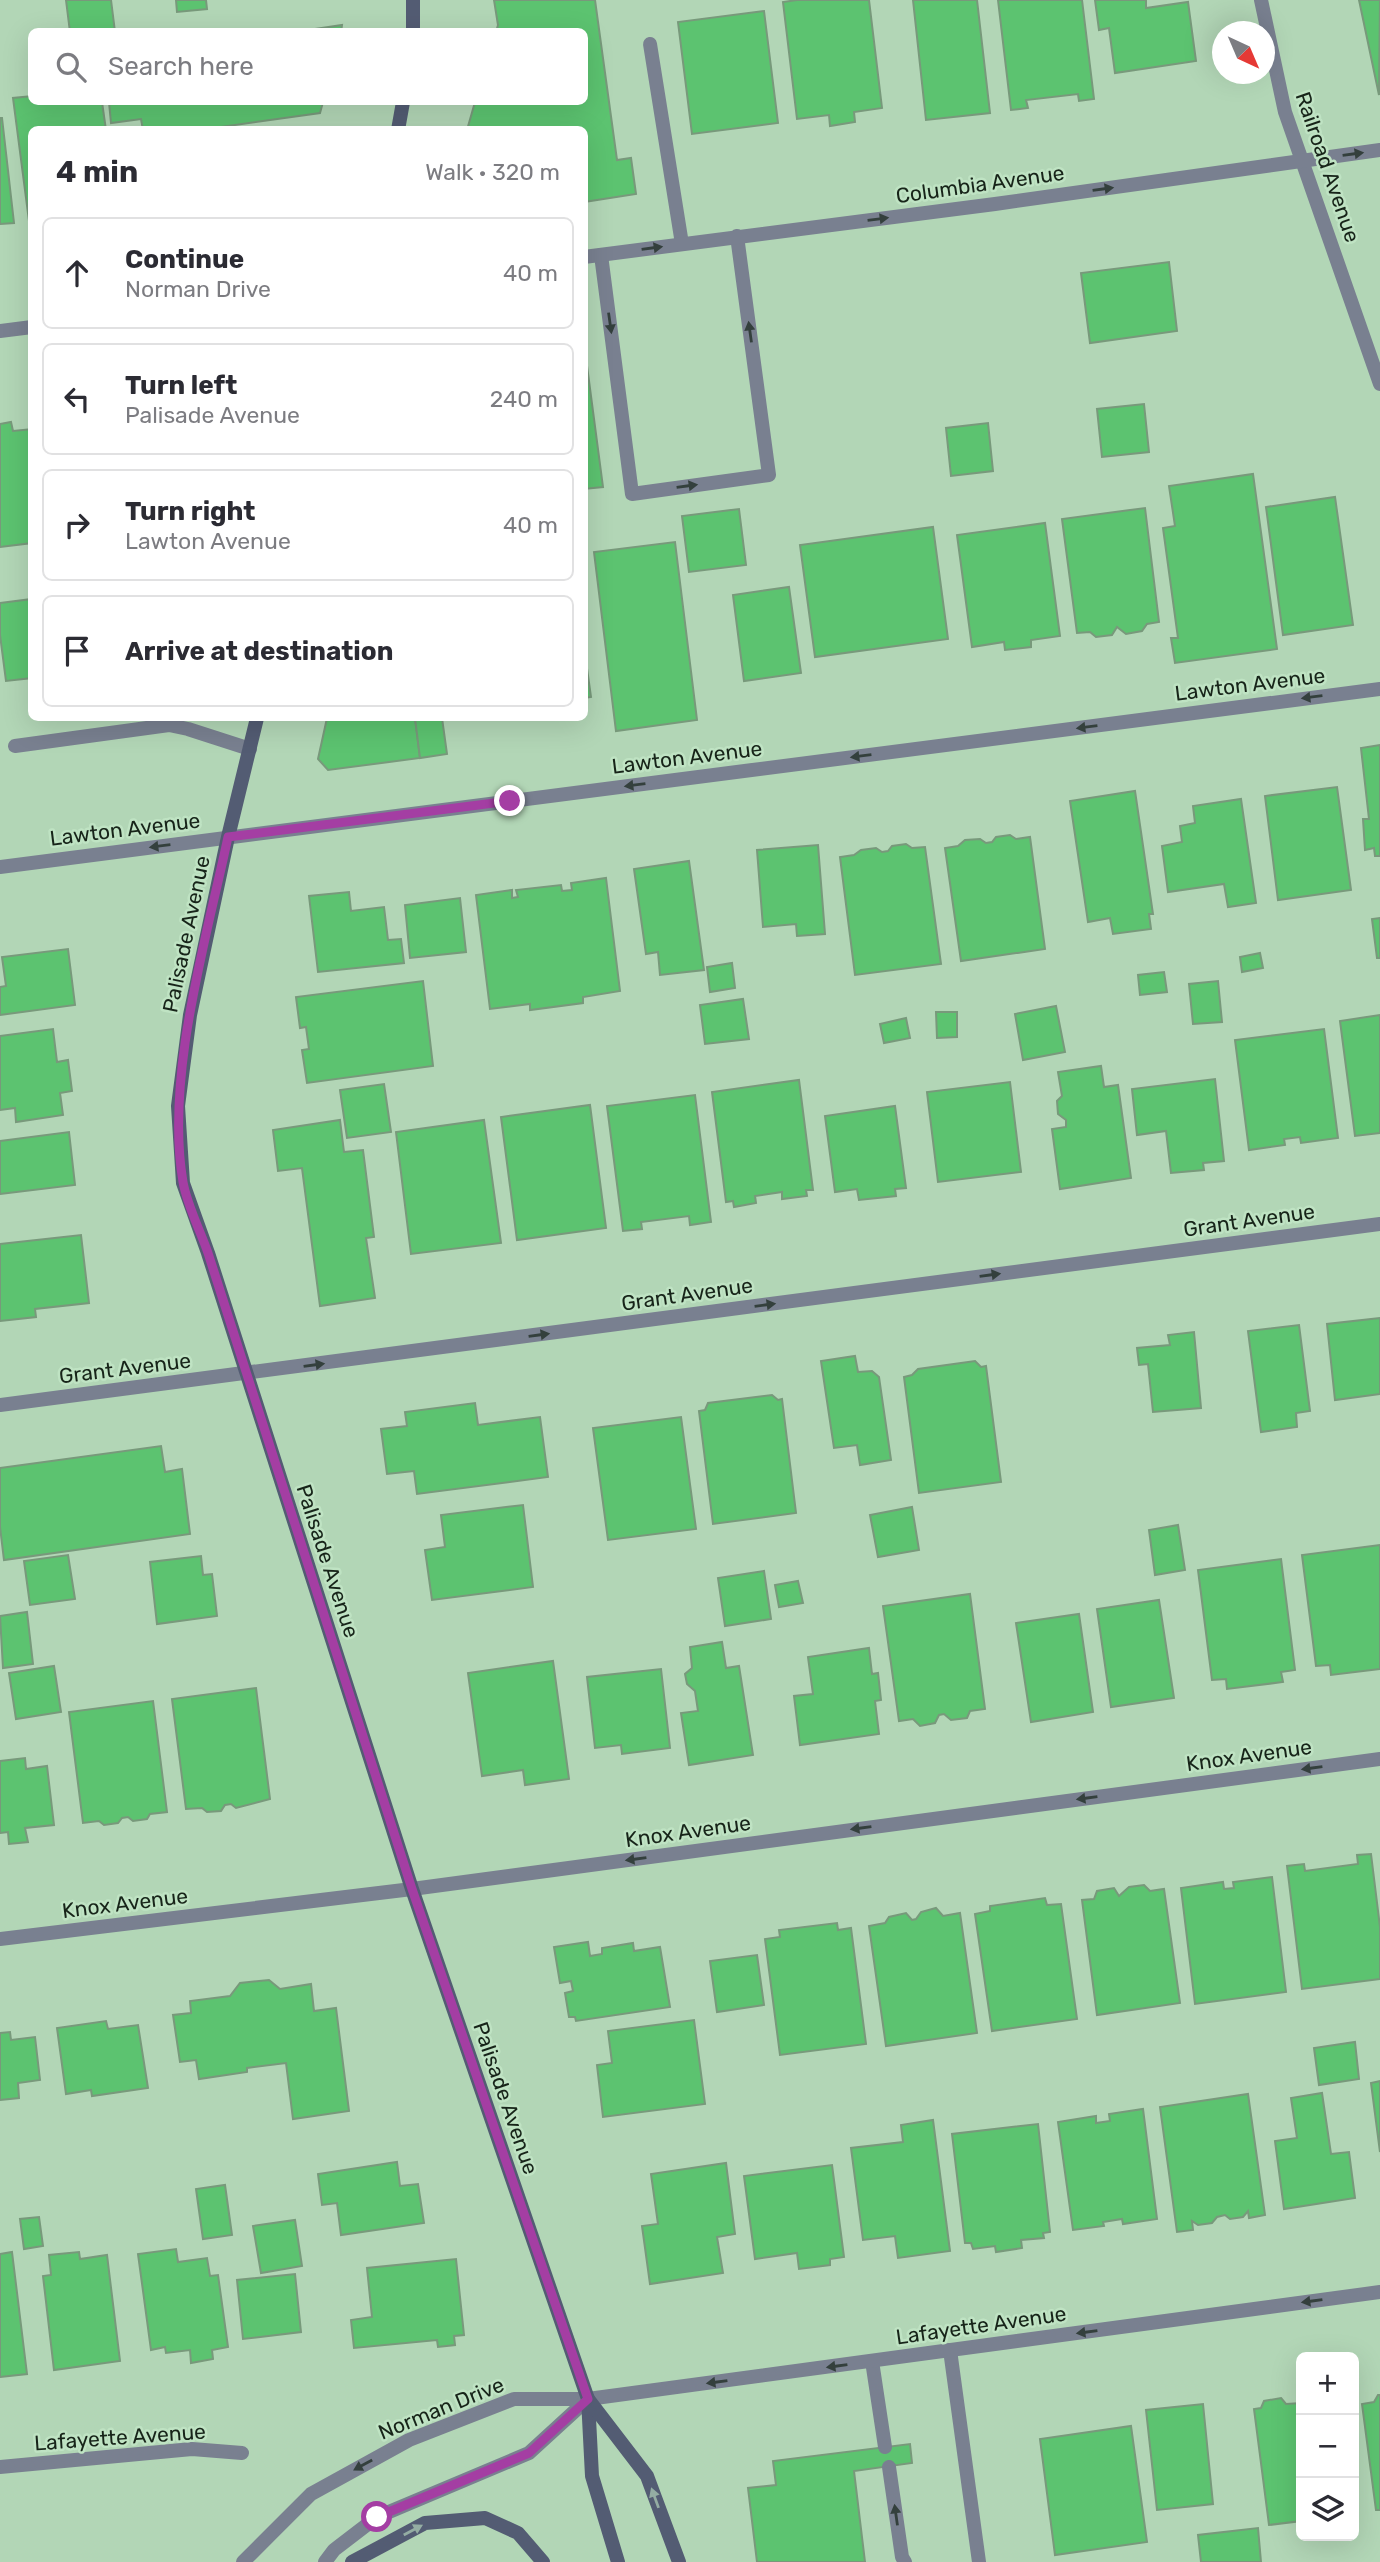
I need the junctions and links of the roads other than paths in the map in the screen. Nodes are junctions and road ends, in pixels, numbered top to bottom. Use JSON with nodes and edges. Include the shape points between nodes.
{"nodes":[{"id":1,"x":413,"y":0,"type":"edge"},
{"id":2,"x":1261,"y":0,"type":"edge"},
{"id":3,"x":413,"y":28,"type":"edge"},
{"id":4,"x":650,"y":44,"type":"dead end"},
{"id":5,"x":402,"y":105,"type":"edge"},
{"id":6,"x":399,"y":126,"type":"edge"},
{"id":7,"x":1380,"y":150,"type":"edge"},
{"id":8,"x":1303,"y":160,"type":"junction"},
{"id":9,"x":737,"y":236,"type":"junction"},
{"id":10,"x":682,"y":244,"type":"junction"},
{"id":11,"x":601,"y":255,"type":"junction"},
{"id":12,"x":588,"y":257,"type":"edge"},
{"id":13,"x":28,"y":328,"type":"edge"},
{"id":14,"x":0,"y":331,"type":"edge"},
{"id":15,"x":1380,"y":384,"type":"edge"},
{"id":16,"x":1380,"y":689,"type":"edge"},
{"id":17,"x":256,"y":721,"type":"edge"},
{"id":18,"x":15,"y":746,"type":"dead end"},
{"id":19,"x":250,"y":749,"type":"junction"},
{"id":20,"x":228,"y":837,"type":"junction"},
{"id":21,"x":0,"y":867,"type":"edge"},
{"id":22,"x":1380,"y":1224,"type":"edge"},
{"id":23,"x":246,"y":1374,"type":"junction"},
{"id":24,"x":0,"y":1405,"type":"edge"},
{"id":25,"x":1380,"y":1759,"type":"edge"},
{"id":26,"x":412,"y":1889,"type":"junction"},
{"id":27,"x":0,"y":1939,"type":"edge"},
{"id":28,"x":1380,"y":2292,"type":"edge"},
{"id":29,"x":950,"y":2350,"type":"junction"},
{"id":30,"x":872,"y":2361,"type":"junction"},
{"id":31,"x":588,"y":2399,"type":"junction"},
{"id":32,"x":885,"y":2447,"type":"dead end"},
{"id":33,"x":242,"y":2453,"type":"dead end"},
{"id":34,"x":889,"y":2466,"type":"dead end"},
{"id":35,"x":0,"y":2467,"type":"edge"},
{"id":36,"x":243,"y":2562,"type":"edge"},
{"id":37,"x":325,"y":2562,"type":"edge"},
{"id":38,"x":352,"y":2562,"type":"edge"},
{"id":39,"x":543,"y":2562,"type":"edge"},
{"id":40,"x":618,"y":2562,"type":"edge"},
{"id":41,"x":679,"y":2562,"type":"edge"},
{"id":42,"x":905,"y":2562,"type":"edge"},
{"id":43,"x":979,"y":2562,"type":"edge"}],
"edges":[{"from":1,"to":3,"type":"main road"},
{"from":2,"to":8,"type":"street","name":"Railroad Avenue","via":[[1285,112]]},
{"from":4,"to":10,"type":"street"},
{"from":5,"to":6,"type":"main road"},
{"from":8,"to":7,"type":"street","name":"Columbia Avenue","one_way":true},
{"from":9,"to":8,"type":"street","name":"Columbia Avenue","one_way":true},
{"from":8,"to":15,"type":"street","name":"Railroad Avenue"},
{"from":9,"to":10,"type":"street","name":"Columbia Avenue"},
{"from":11,"to":9,"type":"street","one_way":true,"via":[[632,494],[755,477],[769,475]]},
{"from":11,"to":10,"type":"street","name":"Columbia Avenue","one_way":true},
{"from":11,"to":12,"type":"street","name":"Columbia Avenue"},
{"from":13,"to":14,"type":"street"},
{"from":16,"to":20,"type":"street","name":"Lawton Avenue","one_way":true},
{"from":17,"to":19,"type":"main road","name":"Palisade Avenue"},
{"from":18,"to":19,"type":"street","via":[[169,726]]},
{"from":19,"to":20,"type":"main road","name":"Palisade Avenue"},
{"from":20,"to":21,"type":"street","name":"Lawton Avenue","one_way":true},
{"from":20,"to":23,"type":"main road","name":"Palisade Avenue","via":[[190,1015],[178,1106],[183,1183]]},
{"from":23,"to":22,"type":"street","name":"Grant Avenue","one_way":true},
{"from":23,"to":24,"type":"street","name":"Grant Avenue"},
{"from":23,"to":26,"type":"main road","name":"Palisade Avenue"},
{"from":25,"to":26,"type":"street","name":"Knox Avenue","one_way":true},
{"from":26,"to":27,"type":"street","name":"Knox Avenue"},
{"from":26,"to":31,"type":"main road","name":"Palisade Avenue"},
{"from":28,"to":29,"type":"street","name":"Lafayette Avenue","one_way":true},
{"from":29,"to":30,"type":"street","name":"Lafayette Avenue"},
{"from":29,"to":43,"type":"street"},
{"from":30,"to":31,"type":"street","name":"Lafayette Avenue","one_way":true},
{"from":30,"to":32,"type":"street"},
{"from":31,"to":36,"type":"street","name":"Norman Drive","one_way":true,"via":[[514,2399],[409,2440],[311,2494]]},
{"from":31,"to":37,"type":"street","via":[[529,2453],[377,2517]]},
{"from":31,"to":40,"type":"main road","name":"Palisade Avenue","via":[[592,2476]]},
{"from":41,"to":31,"type":"main road","name":"Palisade Avenue","one_way":true,"via":[[647,2476]]},
{"from":33,"to":35,"type":"street","name":"Lafayette Avenue","via":[[192,2449]]},
{"from":42,"to":34,"type":"street","one_way":true},
{"from":38,"to":39,"type":"main road","one_way":true,"via":[[425,2523],[485,2518],[518,2533]]}]}
